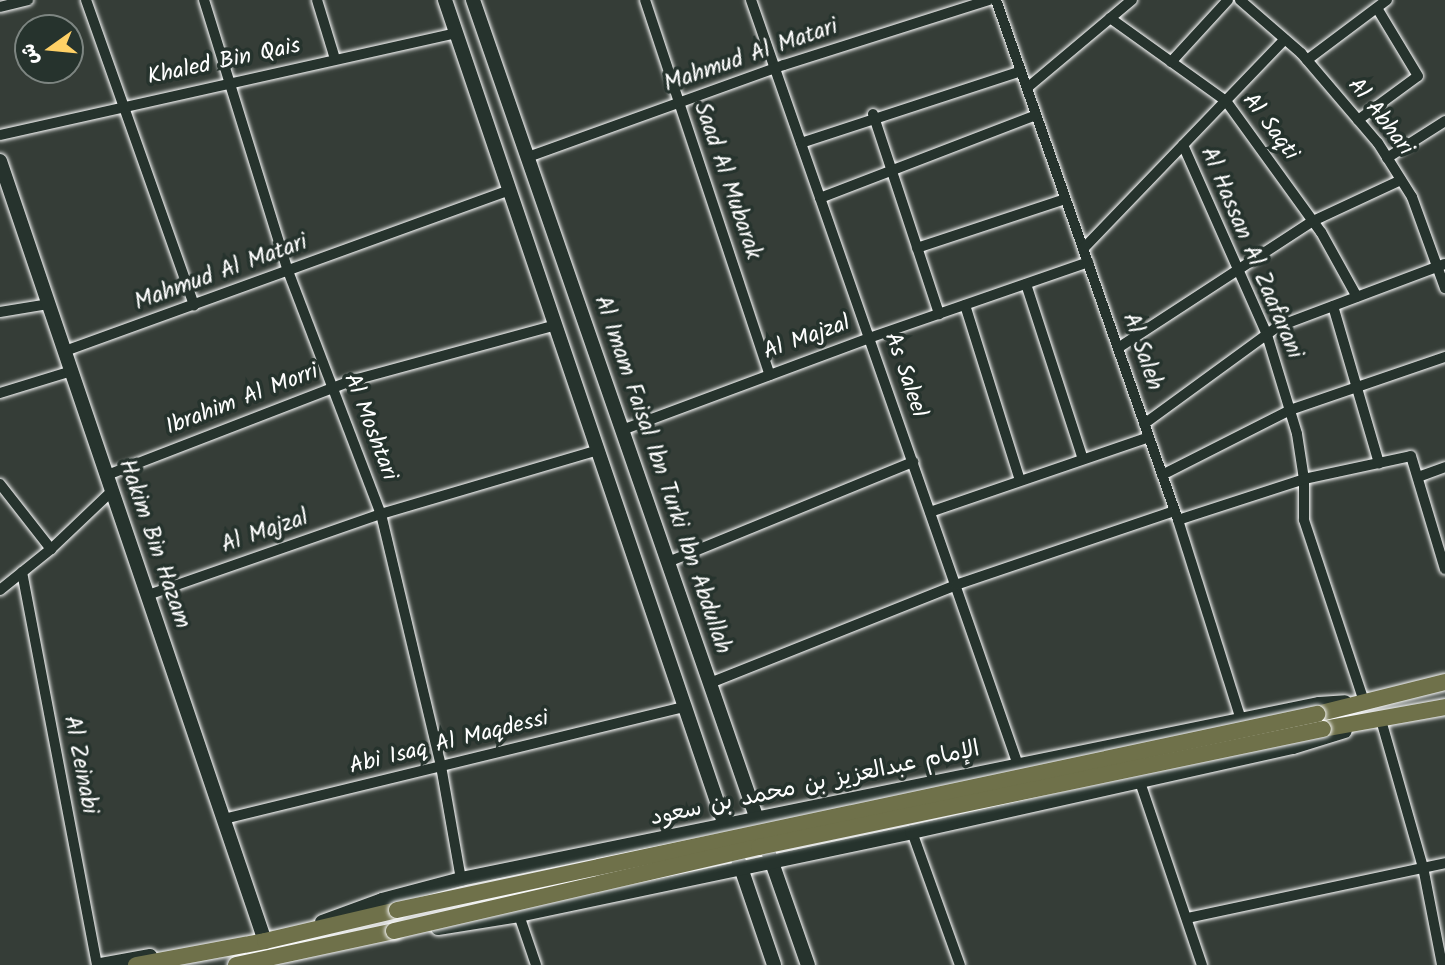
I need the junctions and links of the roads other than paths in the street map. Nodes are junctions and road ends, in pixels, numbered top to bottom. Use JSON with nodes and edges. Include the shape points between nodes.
{"nodes":[{"id":1,"x":27,"y":0,"type":"edge"},
{"id":2,"x":86,"y":0,"type":"edge"},
{"id":3,"x":204,"y":0,"type":"edge"},
{"id":4,"x":317,"y":0,"type":"edge"},
{"id":5,"x":445,"y":0,"type":"edge"},
{"id":6,"x":473,"y":0,"type":"edge"},
{"id":7,"x":645,"y":0,"type":"edge"},
{"id":8,"x":751,"y":0,"type":"edge"},
{"id":9,"x":989,"y":0,"type":"edge"},
{"id":10,"x":996,"y":0,"type":"edge"},
{"id":11,"x":1132,"y":0,"type":"edge"},
{"id":12,"x":1228,"y":0,"type":"edge"},
{"id":13,"x":1240,"y":0,"type":"edge"},
{"id":14,"x":1387,"y":0,"type":"edge"},
{"id":15,"x":0,"y":7,"type":"edge"},
{"id":16,"x":1377,"y":8,"type":"junction"},
{"id":17,"x":1110,"y":18,"type":"junction"},
{"id":18,"x":457,"y":33,"type":"junction"},
{"id":19,"x":1285,"y":39,"type":"junction"},
{"id":20,"x":335,"y":60,"type":"junction"},
{"id":21,"x":1307,"y":60,"type":"junction"},
{"id":22,"x":1171,"y":62,"type":"junction"},
{"id":23,"x":775,"y":69,"type":"junction"},
{"id":24,"x":1021,"y":71,"type":"junction"},
{"id":25,"x":229,"y":83,"type":"junction"},
{"id":26,"x":1027,"y":88,"type":"junction"},
{"id":27,"x":1226,"y":101,"type":"junction"},
{"id":28,"x":678,"y":102,"type":"junction"},
{"id":29,"x":124,"y":106,"type":"junction"},
{"id":30,"x":1036,"y":115,"type":"junction"},
{"id":31,"x":874,"y":116,"type":"junction"},
{"id":32,"x":1358,"y":120,"type":"junction"},
{"id":33,"x":1445,"y":121,"type":"edge"},
{"id":34,"x":0,"y":135,"type":"edge"},
{"id":35,"x":801,"y":143,"type":"junction"},
{"id":36,"x":1183,"y":145,"type":"junction"},
{"id":37,"x":528,"y":157,"type":"junction"},
{"id":38,"x":1387,"y":158,"type":"junction"},
{"id":39,"x":0,"y":160,"type":"edge"},
{"id":40,"x":892,"y":170,"type":"junction"},
{"id":41,"x":1401,"y":180,"type":"junction"},
{"id":42,"x":510,"y":190,"type":"junction"},
{"id":43,"x":820,"y":198,"type":"junction"},
{"id":44,"x":1065,"y":199,"type":"junction"},
{"id":45,"x":1313,"y":221,"type":"junction"},
{"id":46,"x":917,"y":248,"type":"junction"},
{"id":47,"x":1083,"y":249,"type":"junction"},
{"id":48,"x":1088,"y":262,"type":"junction"},
{"id":49,"x":1441,"y":266,"type":"edge"},
{"id":50,"x":1237,"y":268,"type":"junction"},
{"id":51,"x":288,"y":271,"type":"junction"},
{"id":52,"x":1026,"y":284,"type":"junction"},
{"id":53,"x":1445,"y":288,"type":"edge"},
{"id":54,"x":1357,"y":298,"type":"junction"},
{"id":55,"x":49,"y":304,"type":"junction"},
{"id":56,"x":194,"y":305,"type":"junction"},
{"id":57,"x":965,"y":305,"type":"junction"},
{"id":58,"x":1333,"y":306,"type":"junction"},
{"id":59,"x":0,"y":312,"type":"edge"},
{"id":60,"x":939,"y":314,"type":"junction"},
{"id":61,"x":556,"y":325,"type":"junction"},
{"id":62,"x":1267,"y":335,"type":"junction"},
{"id":63,"x":869,"y":338,"type":"junction"},
{"id":64,"x":1118,"y":348,"type":"junction"},
{"id":65,"x":65,"y":351,"type":"junction"},
{"id":66,"x":1445,"y":357,"type":"edge"},
{"id":67,"x":72,"y":371,"type":"junction"},
{"id":68,"x":770,"y":375,"type":"junction"},
{"id":69,"x":1357,"y":387,"type":"junction"},
{"id":70,"x":332,"y":388,"type":"junction"},
{"id":71,"x":0,"y":393,"type":"edge"},
{"id":72,"x":1290,"y":411,"type":"junction"},
{"id":73,"x":1144,"y":424,"type":"junction"},
{"id":74,"x":622,"y":430,"type":"junction"},
{"id":75,"x":1149,"y":437,"type":"junction"},
{"id":76,"x":598,"y":450,"type":"junction"},
{"id":77,"x":1083,"y":459,"type":"junction"},
{"id":78,"x":913,"y":462,"type":"junction"},
{"id":79,"x":1379,"y":463,"type":"junction"},
{"id":80,"x":1445,"y":467,"type":"edge"},
{"id":81,"x":107,"y":475,"type":"junction"},
{"id":82,"x":1162,"y":475,"type":"junction"},
{"id":83,"x":1418,"y":477,"type":"junction"},
{"id":84,"x":1304,"y":479,"type":"junction"},
{"id":85,"x":1020,"y":480,"type":"junction"},
{"id":86,"x":0,"y":484,"type":"edge"},
{"id":87,"x":112,"y":491,"type":"junction"},
{"id":88,"x":930,"y":512,"type":"junction"},
{"id":89,"x":381,"y":514,"type":"junction"},
{"id":90,"x":1177,"y":516,"type":"junction"},
{"id":91,"x":1439,"y":525,"type":"edge"},
{"id":92,"x":51,"y":549,"type":"junction"},
{"id":93,"x":668,"y":562,"type":"junction"},
{"id":94,"x":1445,"y":569,"type":"edge"},
{"id":95,"x":22,"y":572,"type":"junction"},
{"id":96,"x":956,"y":585,"type":"junction"},
{"id":97,"x":0,"y":590,"type":"edge"},
{"id":98,"x":148,"y":595,"type":"junction"},
{"id":99,"x":1445,"y":682,"type":"edge"},
{"id":100,"x":710,"y":683,"type":"junction"},
{"id":101,"x":1364,"y":701,"type":"junction"},
{"id":102,"x":685,"y":707,"type":"junction"},
{"id":103,"x":1445,"y":707,"type":"edge"},
{"id":104,"x":1241,"y":720,"type":"junction"},
{"id":105,"x":1381,"y":720,"type":"junction"},
{"id":106,"x":1018,"y":765,"type":"junction"},
{"id":107,"x":441,"y":766,"type":"junction"},
{"id":108,"x":1140,"y":782,"type":"junction"},
{"id":109,"x":224,"y":819,"type":"junction"},
{"id":110,"x":757,"y":819,"type":"junction"},
{"id":111,"x":726,"y":826,"type":"junction"},
{"id":112,"x":912,"y":832,"type":"junction"},
{"id":113,"x":771,"y":860,"type":"junction"},
{"id":114,"x":1445,"y":863,"type":"edge"},
{"id":115,"x":740,"y":866,"type":"junction"},
{"id":116,"x":1423,"y":867,"type":"junction"},
{"id":117,"x":461,"y":879,"type":"junction"},
{"id":118,"x":519,"y":915,"type":"junction"},
{"id":119,"x":1186,"y":918,"type":"junction"},
{"id":120,"x":282,"y":936,"type":"junction"},
{"id":121,"x":265,"y":941,"type":"junction"},
{"id":122,"x":333,"y":944,"type":"junction"},
{"id":123,"x":179,"y":955,"type":"junction"},
{"id":124,"x":99,"y":965,"type":"edge"},
{"id":125,"x":136,"y":965,"type":"edge"},
{"id":126,"x":236,"y":965,"type":"edge"},
{"id":127,"x":536,"y":965,"type":"edge"},
{"id":128,"x":774,"y":965,"type":"edge"},
{"id":129,"x":808,"y":965,"type":"edge"},
{"id":130,"x":960,"y":965,"type":"edge"},
{"id":131,"x":1202,"y":965,"type":"edge"},
{"id":132,"x":1442,"y":965,"type":"edge"}],
"edges":[{"from":1,"to":15,"type":"street"},
{"from":2,"to":29,"type":"street"},
{"from":3,"to":25,"type":"street","name":"Al Moshtari"},
{"from":4,"to":20,"type":"street"},
{"from":5,"to":18,"type":"main road"},
{"from":6,"to":37,"type":"main road","name":"Al Imam Faisal Ibn Turki Ibn Abdullah"},
{"from":7,"to":28,"type":"street","name":"Saad Al Mubarak"},
{"from":8,"to":23,"type":"street","name":"As Saleel"},
{"from":9,"to":23,"type":"street","name":"Mahmud Al Matari"},
{"from":10,"to":24,"type":"street","name":"Al Saleh"},
{"from":11,"to":17,"type":"street"},
{"from":12,"to":22,"type":"street"},
{"from":13,"to":19,"type":"street","name":"Al Abhari"},
{"from":14,"to":16,"type":"street"},
{"from":16,"to":21,"type":"street"},
{"from":16,"to":32,"type":"street","via":[[1418,76]]},
{"from":17,"to":22,"type":"street","name":"Al Saqti"},
{"from":17,"to":26,"type":"street"},
{"from":18,"to":20,"type":"street","name":"Khaled Bin Qais"},
{"from":18,"to":42,"type":"main road"},
{"from":19,"to":21,"type":"street","name":"Al Abhari"},
{"from":19,"to":27,"type":"street"},
{"from":20,"to":25,"type":"street","name":"Khaled Bin Qais"},
{"from":21,"to":32,"type":"street","name":"Al Abhari"},
{"from":22,"to":27,"type":"street","name":"Al Saqti"},
{"from":23,"to":28,"type":"street","name":"Mahmud Al Matari"},
{"from":23,"to":35,"type":"street","name":"As Saleel"},
{"from":24,"to":26,"type":"street","name":"Al Saleh"},
{"from":24,"to":31,"type":"street"},
{"from":25,"to":29,"type":"street","name":"Khaled Bin Qais"},
{"from":25,"to":51,"type":"street","name":"Al Moshtari"},
{"from":26,"to":30,"type":"street","name":"Al Saleh"},
{"from":27,"to":36,"type":"street"},
{"from":27,"to":45,"type":"street","name":"Al Saqti"},
{"from":28,"to":37,"type":"street","name":"Mahmud Al Matari"},
{"from":28,"to":68,"type":"street","name":"Saad Al Mubarak"},
{"from":29,"to":34,"type":"street","name":"Khaled Bin Qais"},
{"from":29,"to":56,"type":"street"},
{"from":30,"to":40,"type":"street"},
{"from":30,"to":44,"type":"street","name":"Al Saleh"},
{"from":31,"to":35,"type":"street"},
{"from":31,"to":40,"type":"street"},
{"from":32,"to":38,"type":"street","name":"Al Abhari"},
{"from":33,"to":38,"type":"street"},
{"from":35,"to":43,"type":"street","name":"As Saleel"},
{"from":36,"to":47,"type":"street"},
{"from":36,"to":50,"type":"street","name":"Al Hassan Al Zaafarani"},
{"from":37,"to":74,"type":"main road","name":"Al Imam Faisal Ibn Turki Ibn Abdullah"},
{"from":38,"to":41,"type":"street","name":"Al Abhari"},
{"from":39,"to":55,"type":"main road","name":"Hakim Bin Hazam"},
{"from":40,"to":43,"type":"street"},
{"from":40,"to":46,"type":"street"},
{"from":41,"to":45,"type":"street"},
{"from":41,"to":49,"type":"street","name":"Al Abhari"},
{"from":42,"to":51,"type":"street","name":"Mahmud Al Matari"},
{"from":42,"to":61,"type":"main road"},
{"from":43,"to":63,"type":"street","name":"As Saleel"},
{"from":44,"to":46,"type":"street"},
{"from":44,"to":47,"type":"street","name":"Al Saleh"},
{"from":45,"to":50,"type":"street"},
{"from":45,"to":54,"type":"street","name":"Al Saqti"},
{"from":46,"to":60,"type":"street"},
{"from":47,"to":48,"type":"street","name":"Al Saleh"},
{"from":48,"to":52,"type":"street","name":"Al Majzal"},
{"from":48,"to":64,"type":"street","name":"Al Saleh"},
{"from":49,"to":53,"type":"street","name":"Al Abhari"},
{"from":49,"to":54,"type":"street"},
{"from":50,"to":62,"type":"street","name":"Al Hassan Al Zaafarani"},
{"from":50,"to":64,"type":"street"},
{"from":51,"to":56,"type":"street","name":"Mahmud Al Matari"},
{"from":51,"to":70,"type":"street","name":"Al Moshtari"},
{"from":52,"to":57,"type":"street","name":"Al Majzal"},
{"from":52,"to":77,"type":"street"},
{"from":54,"to":58,"type":"street"},
{"from":55,"to":59,"type":"street"},
{"from":55,"to":65,"type":"main road","name":"Hakim Bin Hazam"},
{"from":56,"to":65,"type":"street","name":"Mahmud Al Matari"},
{"from":57,"to":60,"type":"street","name":"Al Majzal"},
{"from":57,"to":85,"type":"street"},
{"from":58,"to":62,"type":"street"},
{"from":58,"to":69,"type":"street"},
{"from":60,"to":63,"type":"street","name":"Al Majzal"},
{"from":61,"to":70,"type":"street","name":"Ibrahim Al Morri"},
{"from":61,"to":76,"type":"main road"},
{"from":62,"to":72,"type":"street","name":"Al Hassan Al Zaafarani"},
{"from":62,"to":73,"type":"street"},
{"from":63,"to":68,"type":"street","name":"Al Majzal"},
{"from":63,"to":78,"type":"street","name":"As Saleel"},
{"from":64,"to":73,"type":"street","name":"Al Saleh"},
{"from":65,"to":67,"type":"main road","name":"Hakim Bin Hazam"},
{"from":66,"to":69,"type":"street"},
{"from":67,"to":71,"type":"street"},
{"from":67,"to":81,"type":"main road","name":"Hakim Bin Hazam"},
{"from":68,"to":74,"type":"street","name":"Al Majzal"},
{"from":69,"to":72,"type":"street"},
{"from":69,"to":79,"type":"street"},
{"from":70,"to":81,"type":"street","name":"Ibrahim Al Morri"},
{"from":70,"to":89,"type":"street","name":"Al Moshtari"},
{"from":72,"to":82,"type":"street"},
{"from":72,"to":84,"type":"street","name":"Al Hassan Al Zaafarani"},
{"from":73,"to":75,"type":"street","name":"Al Saleh"},
{"from":74,"to":93,"type":"main road","name":"Al Imam Faisal Ibn Turki Ibn Abdullah"},
{"from":75,"to":77,"type":"street"},
{"from":75,"to":82,"type":"street","name":"Al Saleh"},
{"from":76,"to":89,"type":"street","name":"Al Majzal"},
{"from":76,"to":102,"type":"main road"},
{"from":77,"to":85,"type":"street"},
{"from":78,"to":88,"type":"street","name":"As Saleel"},
{"from":78,"to":93,"type":"street"},
{"from":79,"to":83,"type":"street","via":[[1411,456]]},
{"from":79,"to":84,"type":"street"},
{"from":80,"to":83,"type":"street"},
{"from":81,"to":87,"type":"main road","name":"Hakim Bin Hazam"},
{"from":82,"to":90,"type":"street","name":"Al Saleh"},
{"from":83,"to":91,"type":"street"},
{"from":84,"to":90,"type":"street"},
{"from":84,"to":101,"type":"street","name":"Al Hassan Al Zaafarani","via":[[1304,520]]},
{"from":85,"to":88,"type":"street"},
{"from":86,"to":92,"type":"street"},
{"from":87,"to":92,"type":"street"},
{"from":87,"to":98,"type":"main road","name":"Hakim Bin Hazam"},
{"from":88,"to":96,"type":"street","name":"As Saleel"},
{"from":89,"to":98,"type":"street","name":"Al Majzal"},
{"from":89,"to":107,"type":"street","name":"Al Moshtari"},
{"from":90,"to":96,"type":"street"},
{"from":90,"to":104,"type":"street","name":"Al Saleh"},
{"from":91,"to":94,"type":"street"},
{"from":92,"to":95,"type":"street"},
{"from":93,"to":100,"type":"main road","name":"Al Imam Faisal Ibn Turki Ibn Abdullah"},
{"from":95,"to":97,"type":"street"},
{"from":95,"to":124,"type":"street","name":"Al Zeinabi"},
{"from":96,"to":100,"type":"street"},
{"from":96,"to":106,"type":"street","name":"As Saleel"},
{"from":98,"to":109,"type":"main road","name":"Hakim Bin Hazam"},
{"from":99,"to":101,"type":"main road","name":"الإمام عبدالعزيز بن محمد بن سعود"},
{"from":100,"to":110,"type":"main road","name":"Al Imam Faisal Ibn Turki Ibn Abdullah"},
{"from":101,"to":104,"type":"main road","name":"الإمام عبدالعزيز بن محمد بن سعود","via":[[1319,704]]},
{"from":101,"to":120,"type":"main road","name":"الإمام عبدالعزيز بن محمد بن سعود","bridge":true},
{"from":102,"to":107,"type":"street","name":"Abi Isaq Al Maqdessi"},
{"from":102,"to":111,"type":"main road"},
{"from":103,"to":105,"type":"main road"},
{"from":104,"to":106,"type":"main road","name":"الإمام عبدالعزيز بن محمد بن سعود"},
{"from":105,"to":108,"type":"main road","via":[[1293,747]]},
{"from":105,"to":116,"type":"street"},
{"from":105,"to":122,"type":"main road","bridge":true,"via":[[759,847]]},
{"from":106,"to":110,"type":"main road","name":"الإمام عبدالعزيز بن محمد بن سعود"},
{"from":107,"to":109,"type":"street","name":"Abi Isaq Al Maqdessi"},
{"from":107,"to":117,"type":"street","name":"Al Moshtari"},
{"from":108,"to":112,"type":"main road"},
{"from":108,"to":119,"type":"street"},
{"from":109,"to":121,"type":"main road","name":"Hakim Bin Hazam"},
{"from":110,"to":111,"type":"main road","name":"الإمام عبدالعزيز بن محمد بن سعود"},
{"from":110,"to":113,"type":"main road","name":"Al Imam Faisal Ibn Turki Ibn Abdullah"},
{"from":111,"to":115,"type":"main road"},
{"from":111,"to":117,"type":"main road","name":"الإمام عبدالعزيز بن محمد بن سعود"},
{"from":112,"to":113,"type":"main road"},
{"from":112,"to":130,"type":"street"},
{"from":113,"to":115,"type":"main road"},
{"from":113,"to":129,"type":"main road","name":"Al Imam Faisal Ibn Turki Ibn Abdullah"},
{"from":114,"to":116,"type":"street"},
{"from":115,"to":118,"type":"main road"},
{"from":115,"to":128,"type":"main road"},
{"from":116,"to":119,"type":"street"},
{"from":116,"to":132,"type":"street"},
{"from":117,"to":120,"type":"main road","name":"الإمام عبدالعزيز بن محمد بن سعود","via":[[382,900]]},
{"from":118,"to":122,"type":"main road"},
{"from":118,"to":127,"type":"street"},
{"from":119,"to":131,"type":"street"},
{"from":120,"to":121,"type":"main road","name":"الإمام عبدالعزيز بن محمد بن سعود"},
{"from":121,"to":123,"type":"main road","name":"الإمام عبدالعزيز بن محمد بن سعود"},
{"from":122,"to":126,"type":"main road"},
{"from":123,"to":124,"type":"main road","name":"الإمام عبدالعزيز بن محمد بن سعود"},
{"from":123,"to":125,"type":"main road","name":"الإمام عبدالعزيز بن محمد بن سعود"}]}
